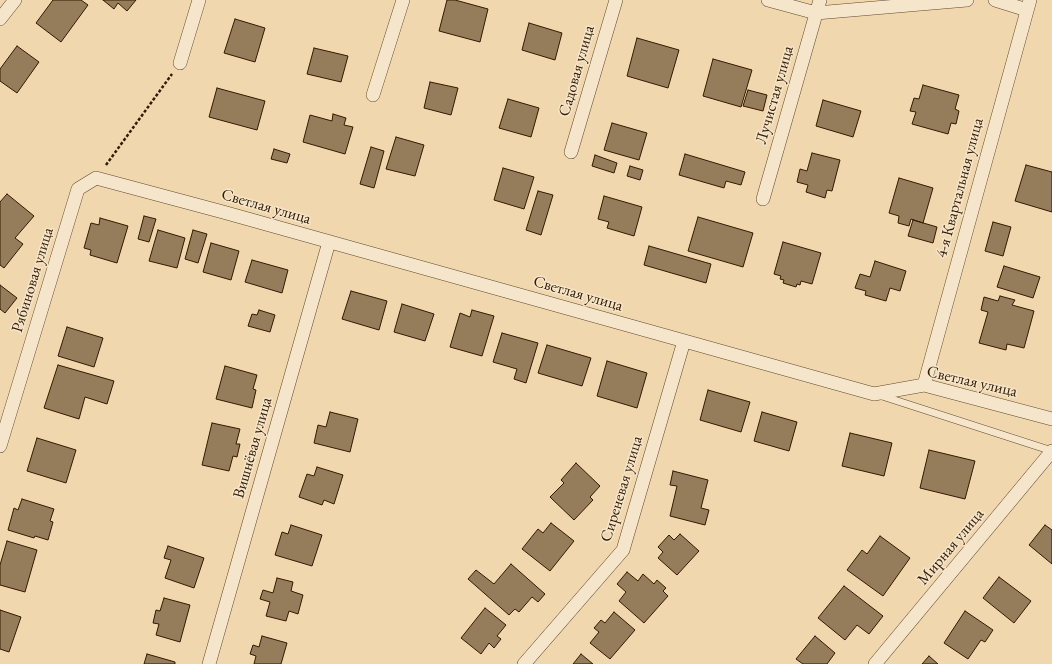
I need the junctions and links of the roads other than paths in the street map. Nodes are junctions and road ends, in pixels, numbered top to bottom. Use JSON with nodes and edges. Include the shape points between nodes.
{"nodes":[{"id":1,"x":15,"y":0,"type":"edge"},
{"id":2,"x":199,"y":0,"type":"edge"},
{"id":3,"x":403,"y":0,"type":"edge"},
{"id":4,"x":616,"y":0,"type":"edge"},
{"id":5,"x":768,"y":0,"type":"edge"},
{"id":6,"x":820,"y":0,"type":"edge"},
{"id":7,"x":968,"y":0,"type":"edge"},
{"id":8,"x":995,"y":0,"type":"edge"},
{"id":9,"x":1028,"y":5,"type":"edge"},
{"id":10,"x":816,"y":13,"type":"junction"},
{"id":11,"x":0,"y":18,"type":"edge"},
{"id":12,"x":180,"y":63,"type":"road end"},
{"id":13,"x":373,"y":95,"type":"dead end"},
{"id":14,"x":571,"y":152,"type":"dead end"},
{"id":15,"x":96,"y":178,"type":"joint"},
{"id":16,"x":763,"y":199,"type":"dead end"},
{"id":17,"x":329,"y":242,"type":"junction"},
{"id":18,"x":684,"y":341,"type":"junction"},
{"id":19,"x":924,"y":385,"type":"junction"},
{"id":20,"x":874,"y":394,"type":"junction"},
{"id":21,"x":1052,"y":419,"type":"edge"},
{"id":22,"x":0,"y":446,"type":"edge"},
{"id":23,"x":1052,"y":451,"type":"edge"},
{"id":24,"x":209,"y":664,"type":"edge"},
{"id":25,"x":524,"y":664,"type":"edge"},
{"id":26,"x":875,"y":664,"type":"edge"}],
"edges":[{"from":1,"to":11,"type":"street"},
{"from":2,"to":12,"type":"street"},
{"from":3,"to":13,"type":"street"},
{"from":4,"to":14,"type":"street","name":"Садовая улица"},
{"from":5,"to":10,"type":"street"},
{"from":6,"to":10,"type":"street","name":"Лучистая улица"},
{"from":7,"to":10,"type":"street"},
{"from":8,"to":9,"type":"street"},
{"from":9,"to":19,"type":"street","name":"4-я Квартальная улица"},
{"from":10,"to":16,"type":"street","name":"Лучистая улица"},
{"from":15,"to":17,"type":"street","name":"Светлая улица"},
{"from":15,"to":22,"type":"street","name":"Рябиновая улица","via":[[78,189]]},
{"from":17,"to":18,"type":"street","name":"Светлая улица"},
{"from":17,"to":24,"type":"street","name":"Вишнёвая улица"},
{"from":18,"to":20,"type":"street","name":"Светлая улица"},
{"from":18,"to":25,"type":"street","name":"Сиреневая улица","via":[[623,550]]},
{"from":19,"to":20,"type":"street","name":"Светлая улица"},
{"from":19,"to":21,"type":"street","name":"Светлая улица"},
{"from":20,"to":23,"type":"lane"},
{"from":23,"to":26,"type":"street","name":"Мирная улица"}]}
